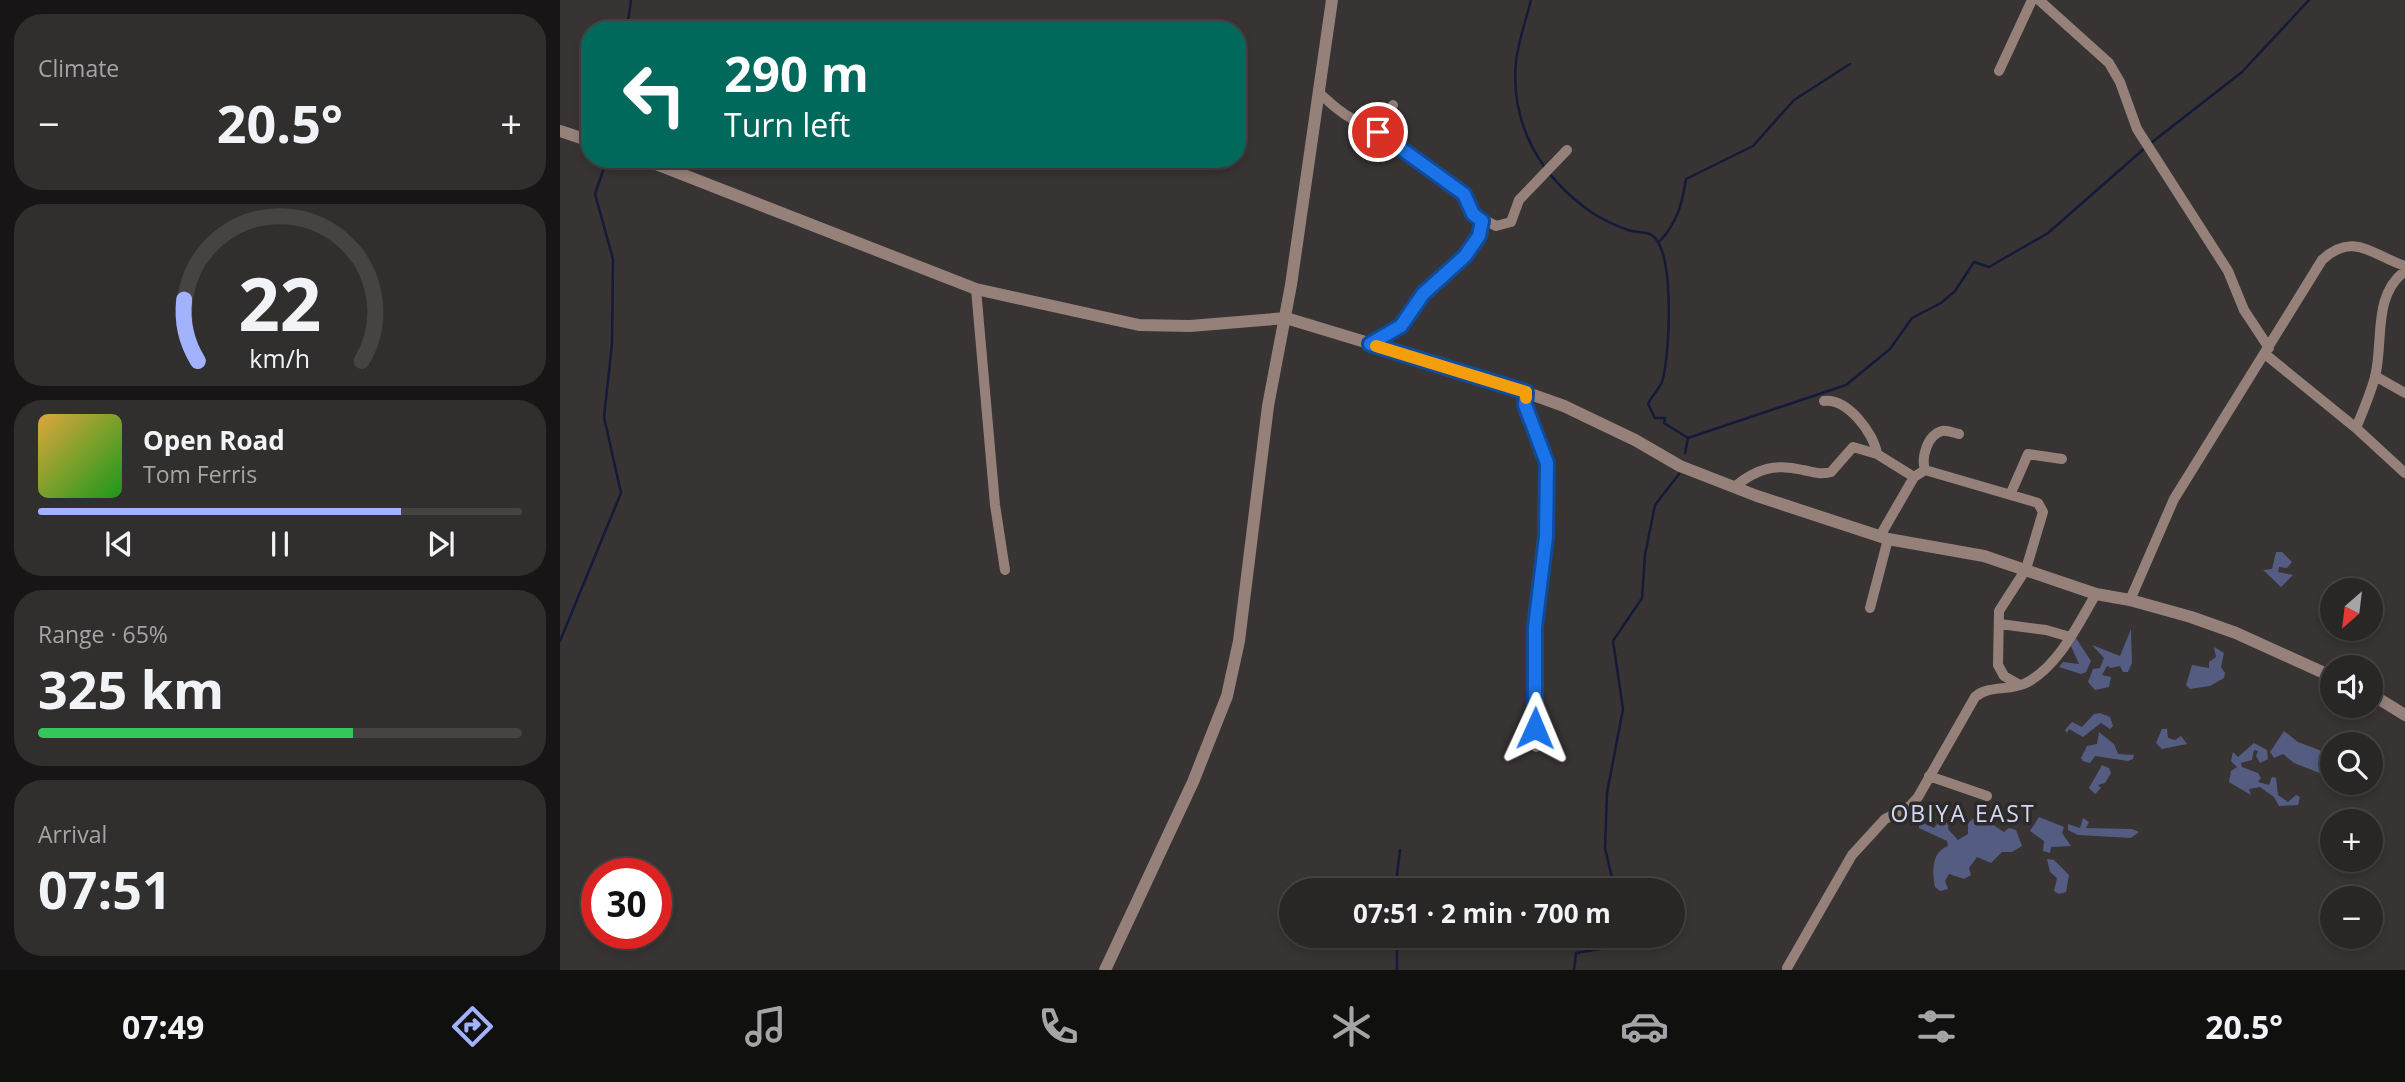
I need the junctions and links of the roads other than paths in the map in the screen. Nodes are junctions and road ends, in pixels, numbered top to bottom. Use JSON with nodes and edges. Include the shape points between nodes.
{"nodes":[{"id":1,"x":1332,"y":0,"type":"edge"},
{"id":2,"x":2032,"y":0,"type":"edge"},
{"id":3,"x":2039,"y":0,"type":"edge"},
{"id":4,"x":1999,"y":71,"type":"dead end"},
{"id":5,"x":1318,"y":92,"type":"junction"},
{"id":6,"x":1393,"y":106,"type":"dead end"},
{"id":7,"x":560,"y":131,"type":"edge"},
{"id":8,"x":1378,"y":132,"type":"junction"},
{"id":9,"x":581,"y":138,"type":"edge"},
{"id":10,"x":1567,"y":150,"type":"dead end"},
{"id":11,"x":684,"y":168,"type":"edge"},
{"id":12,"x":1482,"y":226,"type":"junction"},
{"id":13,"x":2405,"y":266,"type":"edge"},
{"id":14,"x":2405,"y":271,"type":"edge"},
{"id":15,"x":976,"y":289,"type":"junction"},
{"id":16,"x":1286,"y":318,"type":"junction"},
{"id":17,"x":1370,"y":344,"type":"junction"},
{"id":18,"x":2267,"y":351,"type":"junction"},
{"id":19,"x":2375,"y":376,"type":"junction"},
{"id":20,"x":1526,"y":392,"type":"junction"},
{"id":21,"x":2405,"y":393,"type":"edge"},
{"id":22,"x":1824,"y":401,"type":"dead end"},
{"id":23,"x":2356,"y":428,"type":"junction"},
{"id":24,"x":1959,"y":434,"type":"dead end"},
{"id":25,"x":1877,"y":454,"type":"junction"},
{"id":26,"x":2062,"y":459,"type":"dead end"},
{"id":27,"x":1925,"y":470,"type":"junction"},
{"id":28,"x":2405,"y":473,"type":"edge"},
{"id":29,"x":1914,"y":477,"type":"junction"},
{"id":30,"x":1734,"y":487,"type":"junction"},
{"id":31,"x":2010,"y":495,"type":"junction"},
{"id":32,"x":1884,"y":538,"type":"junction"},
{"id":33,"x":2026,"y":569,"type":"junction"},
{"id":34,"x":1005,"y":570,"type":"dead end"},
{"id":35,"x":2096,"y":594,"type":"junction"},
{"id":36,"x":2130,"y":600,"type":"junction"},
{"id":37,"x":1870,"y":608,"type":"dead end"},
{"id":38,"x":2000,"y":624,"type":"junction"},
{"id":39,"x":2070,"y":637,"type":"junction"},
{"id":40,"x":2320,"y":671,"type":"edge"},
{"id":41,"x":2020,"y":685,"type":"junction"},
{"id":42,"x":2383,"y":701,"type":"edge"},
{"id":43,"x":2405,"y":715,"type":"edge"},
{"id":44,"x":1536,"y":747,"type":"dead end"},
{"id":45,"x":1929,"y":776,"type":"junction"},
{"id":46,"x":1987,"y":796,"type":"dead end"},
{"id":47,"x":1787,"y":968,"type":"dead end"},
{"id":48,"x":1105,"y":970,"type":"edge"}],
"edges":[{"from":1,"to":5,"type":"street"},
{"from":2,"to":4,"type":"street"},
{"from":3,"to":18,"type":"street","via":[[2109,62],[2137,130],[2228,271]]},
{"from":5,"to":8,"type":"street","via":[[1343,113]]},
{"from":5,"to":16,"type":"street"},
{"from":6,"to":8,"type":"street"},
{"from":7,"to":9,"type":"street"},
{"from":8,"to":12,"type":"street","via":[[1464,194]]},
{"from":10,"to":12,"type":"street","via":[[1519,200],[1511,222]]},
{"from":11,"to":15,"type":"street"},
{"from":12,"to":17,"type":"street","via":[[1465,256],[1423,294],[1401,326]]},
{"from":13,"to":18,"type":"street","via":[[2351,244],[2336,248],[2322,260]]},
{"from":14,"to":19,"type":"street","via":[[2391,285],[2383,303]]},
{"from":15,"to":16,"type":"street","via":[[1139,325]]},
{"from":15,"to":34,"type":"street"},
{"from":16,"to":17,"type":"street"},
{"from":16,"to":48,"type":"street","via":[[1268,405],[1239,641],[1227,696],[1193,782]]},
{"from":17,"to":20,"type":"street"},
{"from":18,"to":23,"type":"street"},
{"from":18,"to":36,"type":"street","via":[[2174,499]]},
{"from":19,"to":21,"type":"street"},
{"from":19,"to":23,"type":"street"},
{"from":20,"to":30,"type":"street"},
{"from":20,"to":44,"type":"street","via":[[1525,405],[1547,463],[1546,537],[1535,627]]},
{"from":22,"to":25,"type":"street","via":[[1838,403],[1862,423],[1871,432]]},
{"from":23,"to":28,"type":"street"},
{"from":24,"to":27,"type":"street","via":[[1937,433],[1923,453]]},
{"from":25,"to":29,"type":"street"},
{"from":25,"to":30,"type":"street","via":[[1853,447],[1831,472],[1776,465],[1755,472]]},
{"from":26,"to":31,"type":"street","via":[[2028,454]]},
{"from":27,"to":29,"type":"street"},
{"from":27,"to":31,"type":"street"},
{"from":29,"to":32,"type":"street"},
{"from":30,"to":32,"type":"street"},
{"from":31,"to":33,"type":"street","via":[[2038,503],[2043,512]]},
{"from":32,"to":33,"type":"street","via":[[1940,546]]},
{"from":32,"to":37,"type":"street"},
{"from":33,"to":35,"type":"street"},
{"from":33,"to":38,"type":"street","via":[[2002,603]]},
{"from":35,"to":36,"type":"street"},
{"from":35,"to":39,"type":"street"},
{"from":36,"to":40,"type":"street","via":[[2236,633]]},
{"from":38,"to":39,"type":"street"},
{"from":38,"to":41,"type":"street","via":[[1998,665],[2004,676]]},
{"from":39,"to":41,"type":"street","via":[[2054,659]]},
{"from":41,"to":45,"type":"street","via":[[1977,694]]},
{"from":42,"to":43,"type":"street"},
{"from":45,"to":46,"type":"street"},
{"from":45,"to":47,"type":"street","via":[[1910,806],[1885,819],[1852,855]]}]}
